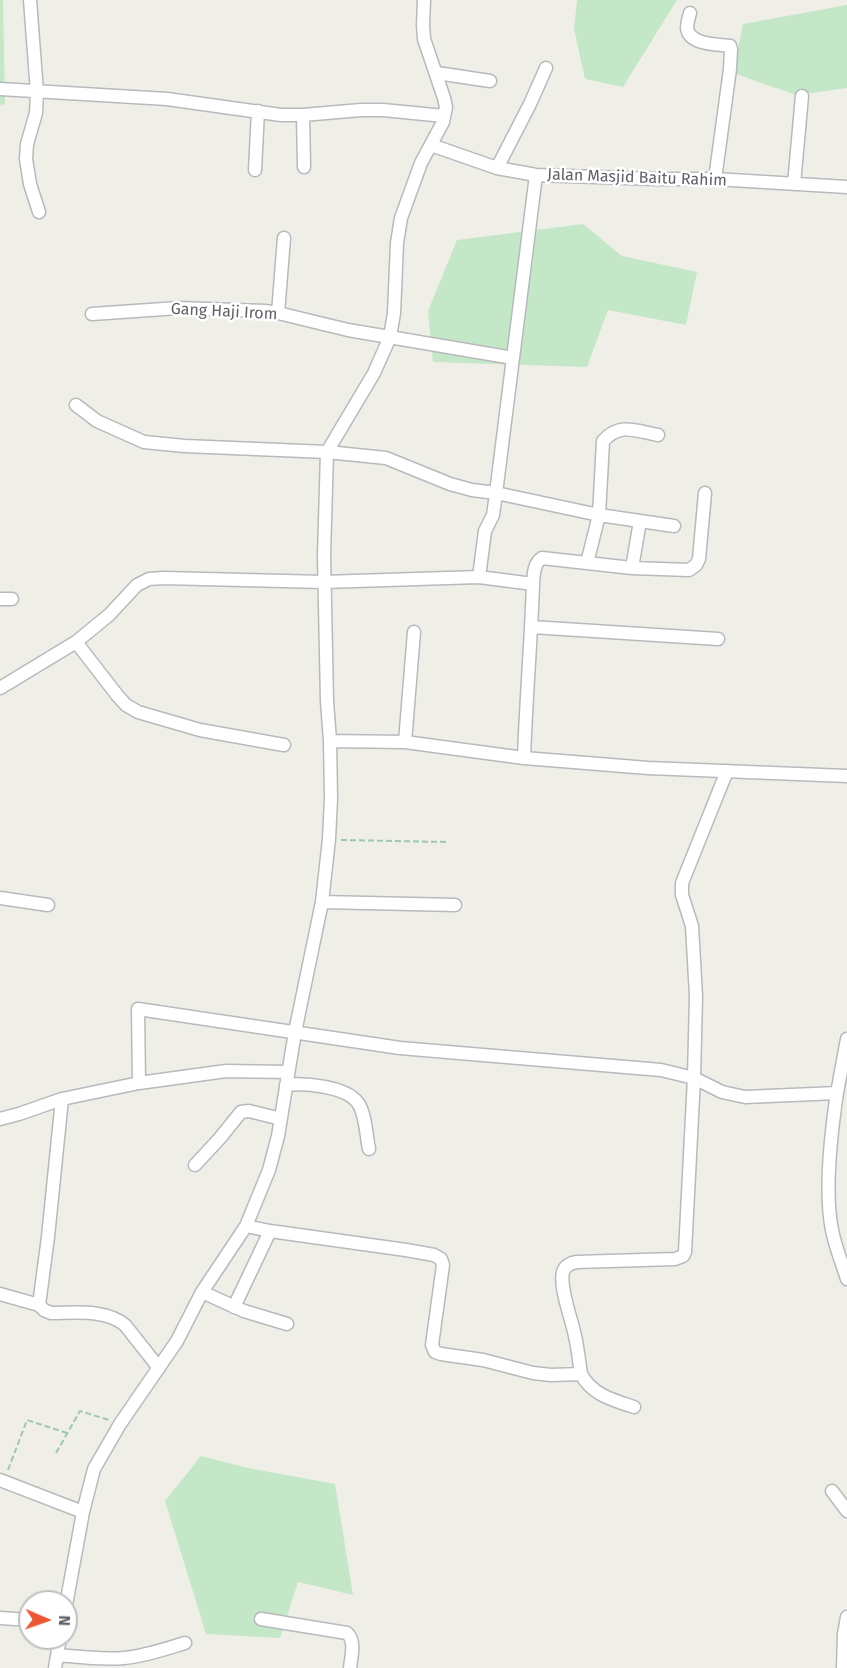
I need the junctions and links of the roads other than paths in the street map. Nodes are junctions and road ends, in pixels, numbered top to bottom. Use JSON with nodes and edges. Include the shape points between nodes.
{"nodes":[{"id":1,"x":30,"y":0,"type":"edge"},
{"id":2,"x":424,"y":0,"type":"edge"},
{"id":3,"x":690,"y":13,"type":"dead end"},
{"id":4,"x":546,"y":68,"type":"dead end"},
{"id":5,"x":437,"y":73,"type":"junction"},
{"id":6,"x":490,"y":81,"type":"dead end"},
{"id":7,"x":0,"y":89,"type":"edge"},
{"id":8,"x":37,"y":92,"type":"junction"},
{"id":9,"x":802,"y":96,"type":"dead end"},
{"id":10,"x":258,"y":111,"type":"junction"},
{"id":11,"x":303,"y":115,"type":"junction"},
{"id":12,"x":444,"y":116,"type":"junction"},
{"id":13,"x":431,"y":145,"type":"junction"},
{"id":14,"x":304,"y":167,"type":"dead end"},
{"id":15,"x":497,"y":168,"type":"junction"},
{"id":16,"x":255,"y":170,"type":"dead end"},
{"id":17,"x":536,"y":175,"type":"junction"},
{"id":18,"x":715,"y":180,"type":"junction"},
{"id":19,"x":794,"y":184,"type":"junction"},
{"id":20,"x":847,"y":188,"type":"edge"},
{"id":21,"x":39,"y":212,"type":"dead end"},
{"id":22,"x":284,"y":238,"type":"dead end"},
{"id":23,"x":278,"y":313,"type":"junction"},
{"id":24,"x":92,"y":314,"type":"dead end"},
{"id":25,"x":390,"y":337,"type":"junction"},
{"id":26,"x":513,"y":358,"type":"junction"},
{"id":27,"x":76,"y":405,"type":"dead end"},
{"id":28,"x":658,"y":435,"type":"dead end"},
{"id":29,"x":327,"y":452,"type":"junction"},
{"id":30,"x":496,"y":494,"type":"junction"},
{"id":31,"x":705,"y":494,"type":"dead end"},
{"id":32,"x":599,"y":515,"type":"junction"},
{"id":33,"x":640,"y":521,"type":"junction"},
{"id":34,"x":674,"y":526,"type":"dead end"},
{"id":35,"x":587,"y":563,"type":"junction"},
{"id":36,"x":632,"y":568,"type":"junction"},
{"id":37,"x":479,"y":577,"type":"junction"},
{"id":38,"x":324,"y":582,"type":"junction"},
{"id":39,"x":532,"y":584,"type":"junction"},
{"id":40,"x":531,"y":627,"type":"junction"},
{"id":41,"x":414,"y":632,"type":"dead end"},
{"id":42,"x":718,"y":639,"type":"dead end"},
{"id":43,"x":76,"y":642,"type":"junction"},
{"id":44,"x":0,"y":688,"type":"edge"},
{"id":45,"x":330,"y":741,"type":"junction"},
{"id":46,"x":405,"y":742,"type":"junction"},
{"id":47,"x":284,"y":745,"type":"dead end"},
{"id":48,"x":524,"y":758,"type":"junction"},
{"id":49,"x":727,"y":771,"type":"junction"},
{"id":50,"x":847,"y":776,"type":"edge"},
{"id":51,"x":0,"y":898,"type":"edge"},
{"id":52,"x":322,"y":902,"type":"junction"},
{"id":53,"x":48,"y":905,"type":"dead end"},
{"id":54,"x":455,"y":905,"type":"dead end"},
{"id":55,"x":295,"y":1032,"type":"junction"},
{"id":56,"x":847,"y":1039,"type":"edge"},
{"id":57,"x":287,"y":1078,"type":"junction"},
{"id":58,"x":694,"y":1078,"type":"junction"},
{"id":59,"x":139,"y":1083,"type":"junction"},
{"id":60,"x":837,"y":1093,"type":"junction"},
{"id":61,"x":62,"y":1099,"type":"junction"},
{"id":62,"x":0,"y":1119,"type":"edge"},
{"id":63,"x":281,"y":1119,"type":"junction"},
{"id":64,"x":369,"y":1149,"type":"dead end"},
{"id":65,"x":195,"y":1165,"type":"dead end"},
{"id":66,"x":246,"y":1226,"type":"junction"},
{"id":67,"x":270,"y":1231,"type":"junction"},
{"id":68,"x":847,"y":1279,"type":"edge"},
{"id":69,"x":202,"y":1292,"type":"junction"},
{"id":70,"x":0,"y":1294,"type":"edge"},
{"id":71,"x":39,"y":1305,"type":"junction"},
{"id":72,"x":234,"y":1307,"type":"junction"},
{"id":73,"x":287,"y":1324,"type":"dead end"},
{"id":74,"x":159,"y":1368,"type":"junction"},
{"id":75,"x":581,"y":1374,"type":"junction"},
{"id":76,"x":634,"y":1407,"type":"dead end"},
{"id":77,"x":2,"y":1481,"type":"edge"},
{"id":78,"x":832,"y":1491,"type":"dead end"},
{"id":79,"x":847,"y":1511,"type":"edge"},
{"id":80,"x":83,"y":1512,"type":"junction"},
{"id":81,"x":69,"y":1590,"type":"edge"},
{"id":82,"x":847,"y":1617,"type":"edge"},
{"id":83,"x":0,"y":1618,"type":"edge"},
{"id":84,"x":18,"y":1619,"type":"edge"},
{"id":85,"x":261,"y":1619,"type":"dead end"},
{"id":86,"x":184,"y":1643,"type":"dead end"},
{"id":87,"x":56,"y":1662,"type":"edge"},
{"id":88,"x":350,"y":1668,"type":"edge"},
{"id":89,"x":843,"y":1668,"type":"edge"}],
"edges":[{"from":1,"to":8,"type":"street"},
{"from":2,"to":5,"type":"street","via":[[424,39]]},
{"from":3,"to":18,"type":"street","via":[[689,34],[731,49]]},
{"from":4,"to":15,"type":"street"},
{"from":5,"to":6,"type":"street"},
{"from":5,"to":12,"type":"street","via":[[445,102]]},
{"from":7,"to":8,"type":"street"},
{"from":8,"to":10,"type":"street","via":[[167,99]]},
{"from":8,"to":21,"type":"street","via":[[26,159]]},
{"from":9,"to":19,"type":"street"},
{"from":10,"to":11,"type":"street"},
{"from":10,"to":16,"type":"street"},
{"from":11,"to":12,"type":"street","via":[[383,110]]},
{"from":11,"to":14,"type":"street"},
{"from":12,"to":13,"type":"street"},
{"from":13,"to":15,"type":"street","name":"Jalan Masjid Baitu Rahim"},
{"from":13,"to":25,"type":"street","via":[[401,218]]},
{"from":15,"to":17,"type":"street","name":"Jalan Masjid Baitu Rahim"},
{"from":17,"to":18,"type":"street","name":"Jalan Masjid Baitu Rahim"},
{"from":17,"to":26,"type":"street"},
{"from":18,"to":19,"type":"street","name":"Jalan Masjid Baitu Rahim"},
{"from":19,"to":20,"type":"street","name":"Jalan Masjid Baitu Rahim"},
{"from":22,"to":23,"type":"street"},
{"from":23,"to":24,"type":"street","name":"Gang Haji Irom","via":[[178,308]]},
{"from":23,"to":25,"type":"street","name":"Gang Haji Irom"},
{"from":25,"to":26,"type":"street","name":"Gang Haji Irom"},
{"from":25,"to":29,"type":"street","via":[[374,373]]},
{"from":26,"to":30,"type":"street"},
{"from":27,"to":29,"type":"street","via":[[97,421],[144,442]]},
{"from":28,"to":32,"type":"street","via":[[623,429],[611,432],[603,441]]},
{"from":29,"to":30,"type":"street","via":[[386,458],[450,484]]},
{"from":29,"to":38,"type":"street"},
{"from":30,"to":32,"type":"street"},
{"from":30,"to":37,"type":"street","via":[[493,515],[485,531]]},
{"from":31,"to":36,"type":"street","via":[[701,550],[696,565],[689,570]]},
{"from":32,"to":33,"type":"street"},
{"from":32,"to":35,"type":"street"},
{"from":33,"to":34,"type":"street"},
{"from":33,"to":36,"type":"street"},
{"from":35,"to":36,"type":"street"},
{"from":35,"to":39,"type":"street","via":[[542,558],[535,567]]},
{"from":37,"to":38,"type":"street"},
{"from":37,"to":39,"type":"street"},
{"from":38,"to":43,"type":"street","via":[[149,579],[137,585]]},
{"from":38,"to":45,"type":"street"},
{"from":39,"to":40,"type":"street"},
{"from":40,"to":42,"type":"street"},
{"from":40,"to":48,"type":"street"},
{"from":41,"to":46,"type":"street"},
{"from":43,"to":44,"type":"street"},
{"from":43,"to":47,"type":"street","via":[[117,695],[138,712],[200,730]]},
{"from":45,"to":46,"type":"street"},
{"from":45,"to":52,"type":"street","via":[[329,839]]},
{"from":46,"to":48,"type":"street"},
{"from":48,"to":49,"type":"street"},
{"from":49,"to":50,"type":"street"},
{"from":49,"to":58,"type":"street","via":[[681,888],[693,934]]},
{"from":51,"to":53,"type":"street"},
{"from":52,"to":54,"type":"street"},
{"from":52,"to":55,"type":"street"},
{"from":55,"to":57,"type":"street"},
{"from":55,"to":58,"type":"street","via":[[400,1048],[661,1070]]},
{"from":55,"to":59,"type":"street","via":[[138,1009]]},
{"from":56,"to":60,"type":"street"},
{"from":57,"to":59,"type":"street","via":[[226,1071]]},
{"from":57,"to":63,"type":"street"},
{"from":57,"to":64,"type":"street","via":[[349,1094],[361,1110]]},
{"from":58,"to":60,"type":"street","via":[[722,1092],[745,1097]]},
{"from":58,"to":75,"type":"street","via":[[683,1256],[578,1262],[563,1270]]},
{"from":59,"to":61,"type":"street"},
{"from":60,"to":68,"type":"street","via":[[829,1200],[832,1230]]},
{"from":61,"to":62,"type":"street"},
{"from":61,"to":71,"type":"street"},
{"from":63,"to":65,"type":"street","via":[[241,1112]]},
{"from":63,"to":66,"type":"street","via":[[269,1170]]},
{"from":66,"to":67,"type":"street"},
{"from":66,"to":69,"type":"street"},
{"from":67,"to":72,"type":"street"},
{"from":67,"to":75,"type":"street","via":[[434,1255],[443,1265],[432,1345],[435,1352],[533,1373]]},
{"from":69,"to":72,"type":"street"},
{"from":69,"to":74,"type":"street"},
{"from":70,"to":71,"type":"street"},
{"from":71,"to":74,"type":"street","via":[[51,1313],[85,1313],[120,1320]]},
{"from":72,"to":73,"type":"street"},
{"from":74,"to":80,"type":"street","via":[[94,1470]]},
{"from":75,"to":76,"type":"street","via":[[600,1395]]},
{"from":77,"to":80,"type":"street"},
{"from":78,"to":79,"type":"street"},
{"from":80,"to":81,"type":"street"},
{"from":82,"to":89,"type":"street"},
{"from":83,"to":84,"type":"street"},
{"from":85,"to":88,"type":"street","via":[[347,1633],[352,1643]]},
{"from":86,"to":87,"type":"street","via":[[141,1656]]}]}
